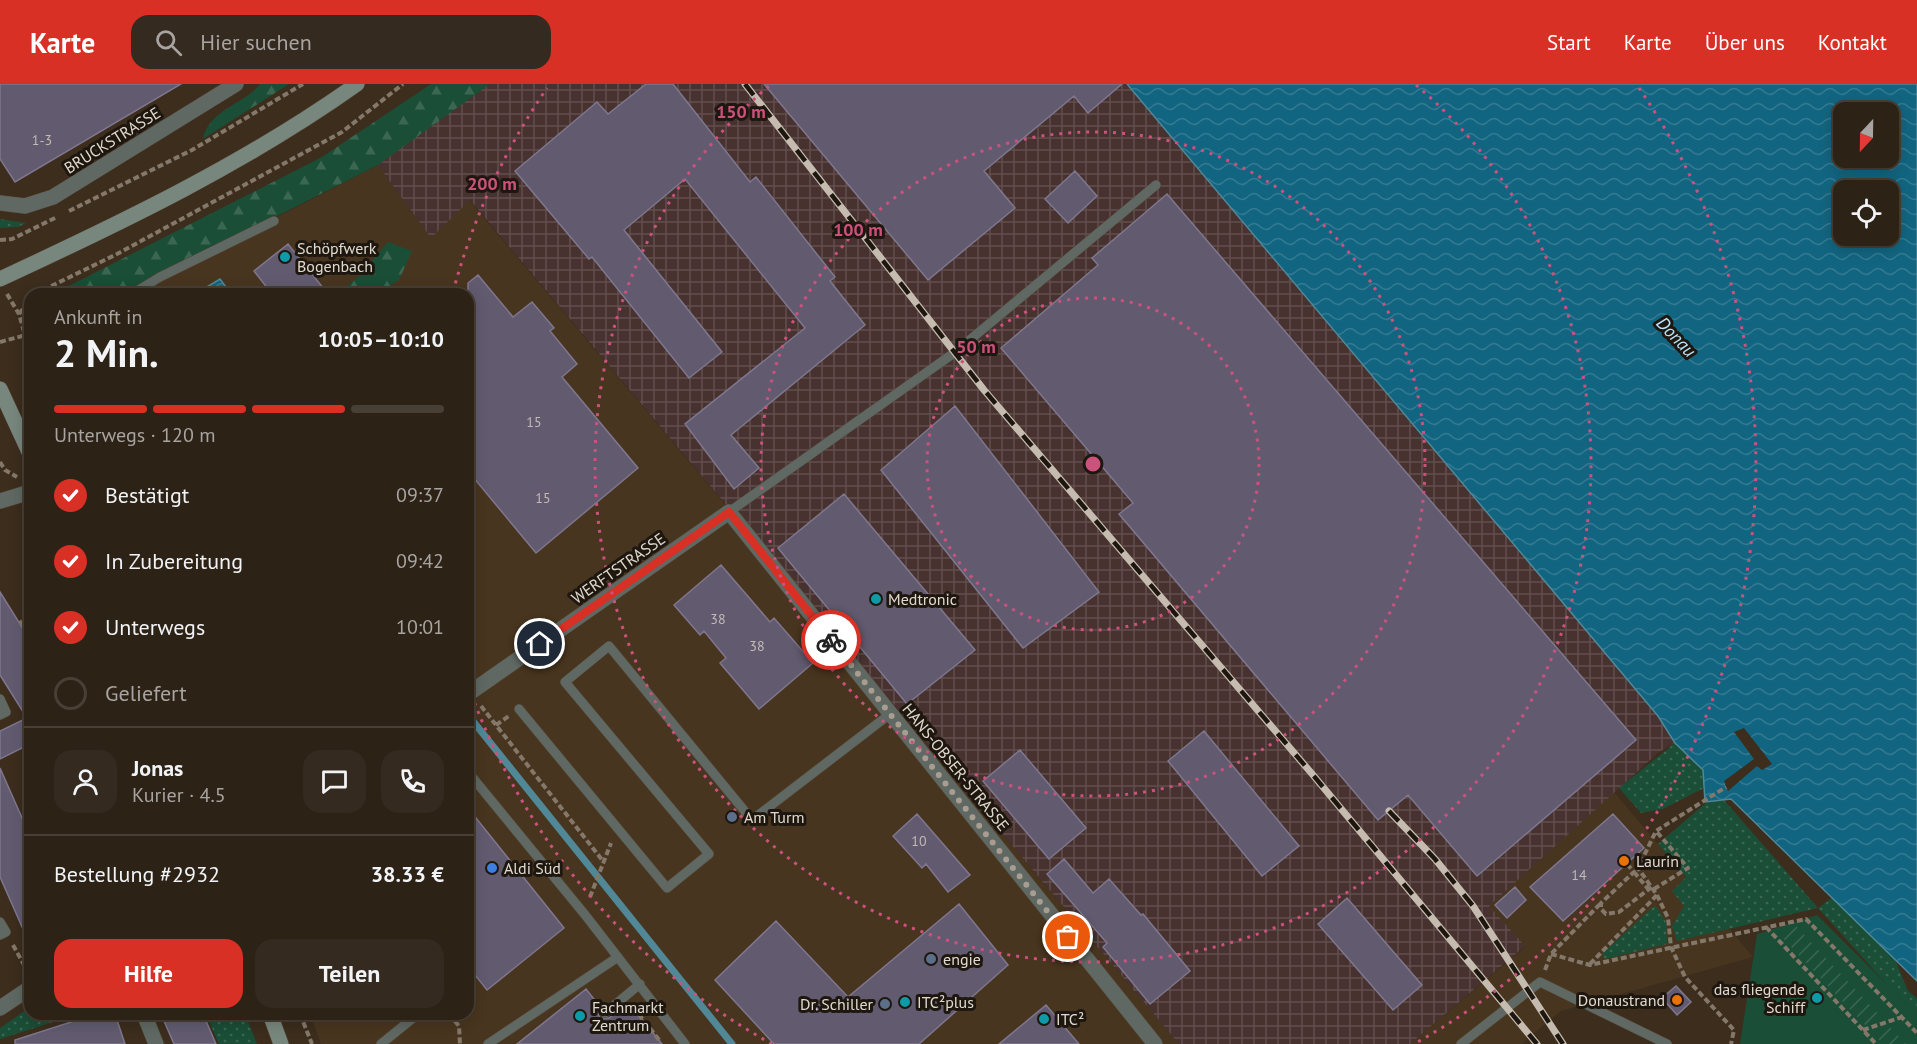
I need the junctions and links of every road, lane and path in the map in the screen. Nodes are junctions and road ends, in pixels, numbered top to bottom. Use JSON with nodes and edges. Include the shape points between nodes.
{"nodes":[{"id":1,"x":236,"y":84,"type":"edge"},
{"id":2,"x":303,"y":84,"type":"edge"},
{"id":3,"x":357,"y":84,"type":"edge"},
{"id":4,"x":404,"y":84,"type":"edge"},
{"id":5,"x":1156,"y":184,"type":"dead end"},
{"id":6,"x":0,"y":203,"type":"edge"},
{"id":7,"x":274,"y":222,"type":"dead end"},
{"id":8,"x":0,"y":240,"type":"edge"},
{"id":9,"x":0,"y":279,"type":"edge"},
{"id":10,"x":47,"y":288,"type":"edge"},
{"id":11,"x":142,"y":288,"type":"edge"},
{"id":12,"x":24,"y":308,"type":"edge"},
{"id":13,"x":24,"y":329,"type":"edge"},
{"id":14,"x":24,"y":336,"type":"edge"},
{"id":15,"x":0,"y":342,"type":"edge"},
{"id":16,"x":0,"y":389,"type":"edge"},
{"id":17,"x":24,"y":441,"type":"edge"},
{"id":18,"x":0,"y":462,"type":"edge"},
{"id":19,"x":24,"y":484,"type":"edge"},
{"id":20,"x":24,"y":486,"type":"edge"},
{"id":21,"x":0,"y":501,"type":"edge"},
{"id":22,"x":729,"y":512,"type":"junction"},
{"id":23,"x":474,"y":690,"type":"edge"},
{"id":24,"x":0,"y":699,"type":"edge"},
{"id":25,"x":474,"y":699,"type":"edge"},
{"id":26,"x":519,"y":709,"type":"dead end"},
{"id":27,"x":890,"y":714,"type":"junction"},
{"id":28,"x":0,"y":715,"type":"edge"},
{"id":29,"x":474,"y":779,"type":"edge"},
{"id":30,"x":1726,"y":787,"type":"dead end"},
{"id":31,"x":1656,"y":831,"type":"junction"},
{"id":32,"x":608,"y":846,"type":"dead end"},
{"id":33,"x":603,"y":861,"type":"junction"},
{"id":34,"x":1627,"y":864,"type":"dead end"},
{"id":35,"x":1634,"y":872,"type":"junction"},
{"id":36,"x":1652,"y":888,"type":"junction"},
{"id":37,"x":592,"y":892,"type":"dead end"},
{"id":38,"x":1658,"y":895,"type":"junction"},
{"id":39,"x":1603,"y":901,"type":"junction"},
{"id":40,"x":0,"y":922,"type":"edge"},
{"id":41,"x":1766,"y":927,"type":"junction"},
{"id":42,"x":3,"y":934,"type":"edge"},
{"id":43,"x":1671,"y":947,"type":"junction"},
{"id":44,"x":1551,"y":954,"type":"junction"},
{"id":45,"x":618,"y":957,"type":"junction"},
{"id":46,"x":1590,"y":965,"type":"junction"},
{"id":47,"x":24,"y":971,"type":"edge"},
{"id":48,"x":1540,"y":982,"type":"junction"},
{"id":49,"x":639,"y":984,"type":"junction"},
{"id":50,"x":24,"y":985,"type":"edge"},
{"id":51,"x":632,"y":1006,"type":"dead end"},
{"id":52,"x":0,"y":1008,"type":"edge"},
{"id":53,"x":605,"y":1013,"type":"dead end"},
{"id":54,"x":1902,"y":1017,"type":"junction"},
{"id":55,"x":146,"y":1020,"type":"edge"},
{"id":56,"x":272,"y":1020,"type":"edge"},
{"id":57,"x":302,"y":1020,"type":"edge"},
{"id":58,"x":411,"y":1020,"type":"edge"},
{"id":59,"x":454,"y":1020,"type":"edge"},
{"id":60,"x":1863,"y":1030,"type":"junction"},
{"id":61,"x":1917,"y":1033,"type":"edge"},
{"id":62,"x":1148,"y":1041,"type":"edge"},
{"id":63,"x":156,"y":1044,"type":"edge"},
{"id":64,"x":281,"y":1044,"type":"edge"},
{"id":65,"x":312,"y":1044,"type":"edge"},
{"id":66,"x":381,"y":1044,"type":"edge"},
{"id":67,"x":460,"y":1044,"type":"edge"},
{"id":68,"x":488,"y":1044,"type":"edge"},
{"id":69,"x":663,"y":1044,"type":"edge"},
{"id":70,"x":685,"y":1044,"type":"edge"},
{"id":71,"x":1461,"y":1044,"type":"edge"},
{"id":72,"x":1667,"y":1044,"type":"edge"},
{"id":73,"x":1731,"y":1044,"type":"edge"},
{"id":74,"x":1876,"y":1044,"type":"edge"}],
"edges":[{"from":1,"to":6,"type":"street","name":"BRUCKSTRASSE","via":[[53,197],[25,206]]},
{"from":2,"to":8,"type":"path","via":[[192,150],[12,239]]},
{"from":3,"to":9,"type":"main road","via":[[284,133],[162,202]]},
{"from":4,"to":10,"type":"path","via":[[342,132]]},
{"from":5,"to":22,"type":"lane","via":[[954,353]]},
{"from":7,"to":11,"type":"lane"},
{"from":12,"to":13,"type":"path","via":[[19,314]]},
{"from":14,"to":15,"type":"path"},
{"from":16,"to":17,"type":"main road"},
{"from":18,"to":19,"type":"path"},
{"from":20,"to":21,"type":"street"},
{"from":22,"to":23,"type":"street","name":"WERFTSTRASSE"},
{"from":22,"to":27,"type":"street","name":"HANS-OBSER-STRASSE"},
{"from":24,"to":28,"type":"lane","via":[[6,712]]},
{"from":25,"to":33,"type":"path"},
{"from":26,"to":27,"type":"lane","via":[[668,888],[709,854],[565,682],[609,646],[752,820]]},
{"from":27,"to":62,"type":"street","name":"HANS-OBSER-STRASSE"},
{"from":29,"to":45,"type":"lane"},
{"from":30,"to":31,"type":"path"},
{"from":31,"to":36,"type":"path","via":[[1638,868]]},
{"from":31,"to":36,"type":"path","via":[[1688,868]]},
{"from":32,"to":33,"type":"path"},
{"from":33,"to":37,"type":"path"},
{"from":34,"to":35,"type":"path"},
{"from":35,"to":36,"type":"path"},
{"from":35,"to":39,"type":"path"},
{"from":36,"to":38,"type":"path"},
{"from":36,"to":39,"type":"path","via":[[1619,912],[1606,914],[1601,909]]},
{"from":38,"to":43,"type":"path","via":[[1668,918]]},
{"from":38,"to":46,"type":"path"},
{"from":39,"to":44,"type":"path"},
{"from":40,"to":42,"type":"lane"},
{"from":41,"to":43,"type":"path"},
{"from":41,"to":54,"type":"path","via":[[1806,919]]},
{"from":41,"to":60,"type":"path"},
{"from":42,"to":47,"type":"path"},
{"from":43,"to":46,"type":"path"},
{"from":43,"to":73,"type":"path","via":[[1686,977],[1734,1030]]},
{"from":44,"to":46,"type":"path"},
{"from":44,"to":48,"type":"path"},
{"from":45,"to":49,"type":"lane"},
{"from":45,"to":68,"type":"lane"},
{"from":48,"to":71,"type":"lane"},
{"from":48,"to":72,"type":"lane"},
{"from":49,"to":53,"type":"lane"},
{"from":49,"to":70,"type":"lane"},
{"from":50,"to":52,"type":"street"},
{"from":51,"to":69,"type":"path"},
{"from":54,"to":60,"type":"path"},
{"from":54,"to":61,"type":"path"},
{"from":55,"to":63,"type":"street"},
{"from":56,"to":64,"type":"main road"},
{"from":57,"to":65,"type":"path"},
{"from":58,"to":66,"type":"lane"},
{"from":59,"to":67,"type":"path","via":[[459,1026]]},
{"from":60,"to":74,"type":"path"}]}
